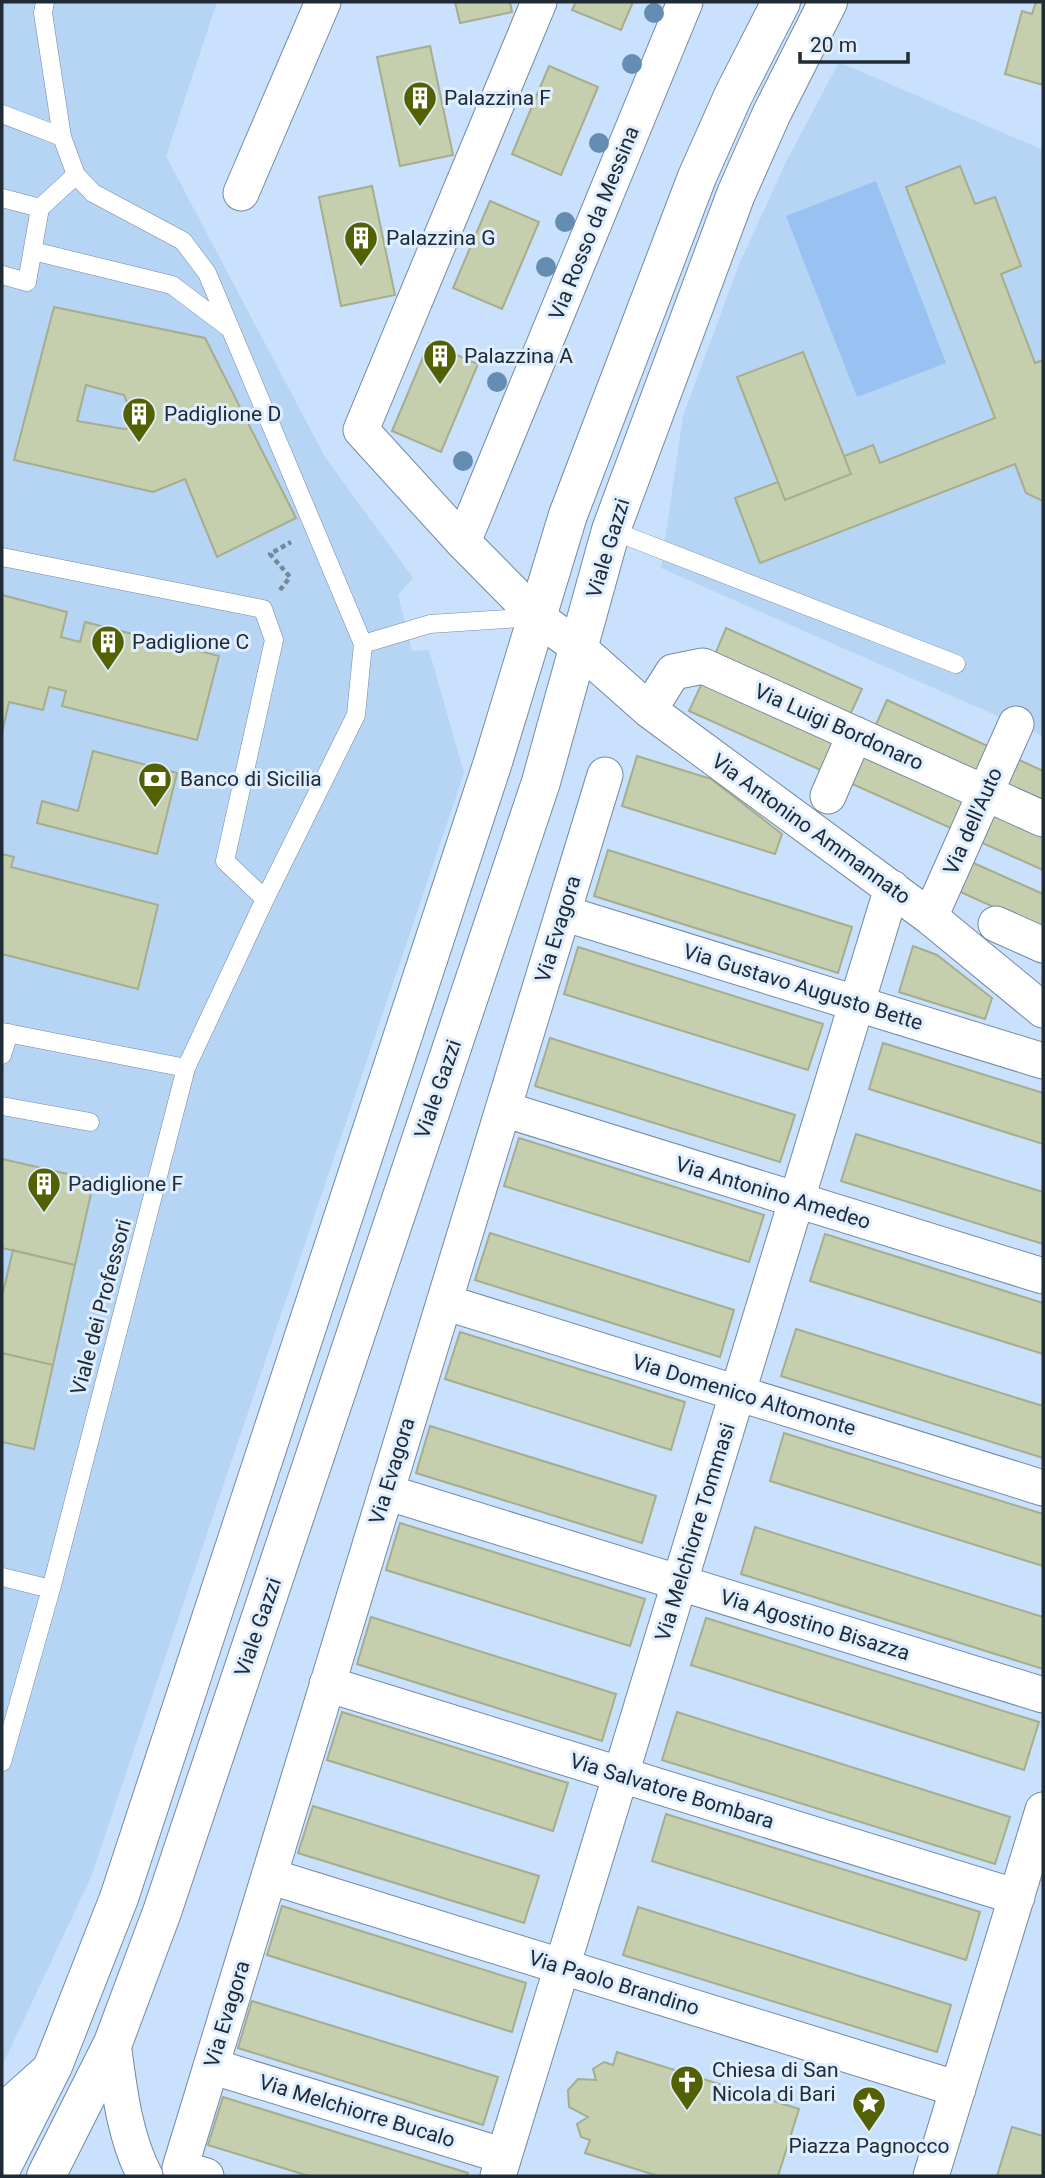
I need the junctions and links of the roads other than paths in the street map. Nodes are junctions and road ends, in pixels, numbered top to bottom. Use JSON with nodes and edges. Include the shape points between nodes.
{"nodes":[{"id":1,"x":46,"y":2,"type":"edge"},
{"id":2,"x":323,"y":2,"type":"edge"},
{"id":3,"x":539,"y":2,"type":"edge"},
{"id":4,"x":685,"y":2,"type":"edge"},
{"id":5,"x":782,"y":2,"type":"edge"},
{"id":6,"x":828,"y":2,"type":"edge"},
{"id":7,"x":2,"y":114,"type":"edge"},
{"id":8,"x":62,"y":137,"type":"junction"},
{"id":9,"x":76,"y":175,"type":"junction"},
{"id":10,"x":240,"y":193,"type":"dead end"},
{"id":11,"x":2,"y":198,"type":"edge"},
{"id":12,"x":40,"y":208,"type":"junction"},
{"id":13,"x":33,"y":251,"type":"junction"},
{"id":14,"x":2,"y":275,"type":"edge"},
{"id":15,"x":232,"y":330,"type":"junction"},
{"id":16,"x":611,"y":530,"type":"junction"},
{"id":17,"x":463,"y":542,"type":"junction"},
{"id":18,"x":2,"y":557,"type":"edge"},
{"id":19,"x":537,"y":617,"type":"junction"},
{"id":20,"x":363,"y":644,"type":"junction"},
{"id":21,"x":579,"y":648,"type":"junction"},
{"id":22,"x":956,"y":664,"type":"dead end"},
{"id":23,"x":649,"y":710,"type":"junction"},
{"id":24,"x":1016,"y":724,"type":"dead end"},
{"id":25,"x":855,"y":734,"type":"junction"},
{"id":26,"x":605,"y":775,"type":"dead end"},
{"id":27,"x":985,"y":793,"type":"junction"},
{"id":28,"x":828,"y":796,"type":"dead end"},
{"id":29,"x":1043,"y":819,"type":"edge"},
{"id":30,"x":892,"y":888,"type":"junction"},
{"id":31,"x":265,"y":899,"type":"junction"},
{"id":32,"x":563,"y":913,"type":"junction"},
{"id":33,"x":930,"y":917,"type":"junction"},
{"id":34,"x":996,"y":924,"type":"dead end"},
{"id":35,"x":1043,"y":945,"type":"edge"},
{"id":36,"x":856,"y":1003,"type":"junction"},
{"id":37,"x":1043,"y":1010,"type":"edge"},
{"id":38,"x":5,"y":1032,"type":"edge"},
{"id":39,"x":2,"y":1055,"type":"edge"},
{"id":40,"x":1043,"y":1061,"type":"edge"},
{"id":41,"x":186,"y":1068,"type":"junction"},
{"id":42,"x":2,"y":1106,"type":"edge"},
{"id":43,"x":503,"y":1109,"type":"junction"},
{"id":44,"x":90,"y":1122,"type":"dead end"},
{"id":45,"x":796,"y":1199,"type":"junction"},
{"id":46,"x":1043,"y":1276,"type":"edge"},
{"id":47,"x":444,"y":1302,"type":"junction"},
{"id":48,"x":737,"y":1393,"type":"junction"},
{"id":49,"x":1043,"y":1488,"type":"edge"},
{"id":50,"x":386,"y":1492,"type":"junction"},
{"id":51,"x":2,"y":1577,"type":"edge"},
{"id":52,"x":680,"y":1583,"type":"junction"},
{"id":53,"x":51,"y":1589,"type":"junction"},
{"id":54,"x":327,"y":1684,"type":"junction"},
{"id":55,"x":1043,"y":1695,"type":"edge"},
{"id":56,"x":2,"y":1762,"type":"edge"},
{"id":57,"x":621,"y":1775,"type":"junction"},
{"id":58,"x":1043,"y":1810,"type":"edge"},
{"id":59,"x":269,"y":1876,"type":"junction"},
{"id":60,"x":1017,"y":1897,"type":"junction"},
{"id":61,"x":562,"y":1967,"type":"junction"},
{"id":62,"x":113,"y":2043,"type":"junction"},
{"id":63,"x":52,"y":2066,"type":"junction"},
{"id":64,"x":211,"y":2066,"type":"junction"},
{"id":65,"x":958,"y":2089,"type":"junction"},
{"id":66,"x":2,"y":2112,"type":"edge"},
{"id":67,"x":501,"y":2166,"type":"edge"},
{"id":68,"x":2,"y":2167,"type":"edge"},
{"id":69,"x":193,"y":2172,"type":"edge"},
{"id":70,"x":46,"y":2176,"type":"edge"},
{"id":71,"x":145,"y":2176,"type":"edge"},
{"id":72,"x":932,"y":2176,"type":"edge"}],
"edges":[{"from":1,"to":8,"type":"lane","via":[[43,13]]},
{"from":2,"to":10,"type":"street"},
{"from":3,"to":17,"type":"street","via":[[361,430]]},
{"from":4,"to":17,"type":"street","name":"Via Rosso da Messina"},
{"from":5,"to":19,"type":"main road","via":[[697,177],[568,515]]},
{"from":6,"to":16,"type":"main road","name":"Viale Gazzi","via":[[736,194]]},
{"from":7,"to":8,"type":"lane"},
{"from":8,"to":9,"type":"lane"},
{"from":9,"to":12,"type":"lane"},
{"from":9,"to":15,"type":"lane","via":[[93,193],[183,241],[207,273]]},
{"from":11,"to":12,"type":"lane"},
{"from":12,"to":13,"type":"lane"},
{"from":13,"to":14,"type":"lane","via":[[27,282]]},
{"from":13,"to":15,"type":"lane","via":[[172,285]]},
{"from":15,"to":20,"type":"lane"},
{"from":16,"to":21,"type":"main road","name":"Viale Gazzi"},
{"from":16,"to":22,"type":"lane"},
{"from":17,"to":19,"type":"street"},
{"from":18,"to":31,"type":"lane","via":[[263,609],[274,640],[225,862]]},
{"from":19,"to":20,"type":"lane","via":[[430,624]]},
{"from":19,"to":21,"type":"street","name":"Via Antonino Ammannato"},
{"from":19,"to":63,"type":"main road","via":[[119,1898]]},
{"from":20,"to":31,"type":"lane","name":"Viale dei Professori","via":[[356,715]]},
{"from":21,"to":23,"type":"street","name":"Via Antonino Ammannato"},
{"from":21,"to":62,"type":"main road","name":"Viale Gazzi","via":[[532,808],[171,1886]]},
{"from":23,"to":25,"type":"street","name":"Via Luigi Bordonaro","via":[[673,672],[703,666]]},
{"from":23,"to":30,"type":"street","name":"Via Antonino Ammannato"},
{"from":24,"to":27,"type":"street","name":"Via dell'Auto"},
{"from":25,"to":27,"type":"street","name":"Via Luigi Bordonaro"},
{"from":25,"to":28,"type":"street"},
{"from":26,"to":32,"type":"street","name":"Via Evagora"},
{"from":27,"to":29,"type":"street","name":"Via Luigi Bordonaro"},
{"from":27,"to":33,"type":"street","name":"Via dell'Auto"},
{"from":30,"to":33,"type":"street","name":"Via Antonino Ammannato"},
{"from":30,"to":36,"type":"street","name":"Via Melchiorre Tommasi"},
{"from":31,"to":41,"type":"lane","name":"Viale dei Professori"},
{"from":32,"to":36,"type":"street","name":"Via Gustavo Augusto Bette"},
{"from":32,"to":43,"type":"street","name":"Via Evagora"},
{"from":33,"to":37,"type":"street","name":"Via Antonino Ammannato"},
{"from":34,"to":35,"type":"street"},
{"from":36,"to":40,"type":"street","name":"Via Gustavo Augusto Bette"},
{"from":36,"to":45,"type":"street","name":"Via Melchiorre Tommasi"},
{"from":38,"to":39,"type":"lane"},
{"from":38,"to":41,"type":"lane"},
{"from":41,"to":53,"type":"lane","name":"Viale dei Professori"},
{"from":42,"to":44,"type":"lane"},
{"from":43,"to":45,"type":"street","name":"Via Antonino Amedeo"},
{"from":43,"to":47,"type":"street","name":"Via Evagora"},
{"from":45,"to":46,"type":"street","name":"Via Antonino Amedeo"},
{"from":45,"to":48,"type":"street","name":"Via Melchiorre Tommasi"},
{"from":47,"to":48,"type":"street","name":"Via Domenico Altomonte"},
{"from":47,"to":50,"type":"street","name":"Via Evagora"},
{"from":48,"to":49,"type":"street","name":"Via Domenico Altomonte"},
{"from":48,"to":52,"type":"street","name":"Via Melchiorre Tommasi"},
{"from":50,"to":52,"type":"street","name":"Via Agostino Bisazza"},
{"from":50,"to":54,"type":"street","name":"Via Evagora"},
{"from":51,"to":53,"type":"lane"},
{"from":52,"to":55,"type":"street","name":"Via Agostino Bisazza"},
{"from":52,"to":57,"type":"street","name":"Via Melchiorre Tommasi"},
{"from":53,"to":56,"type":"lane","name":"Viale dei Professori"},
{"from":54,"to":57,"type":"street","name":"Via Salvatore Bombara"},
{"from":54,"to":59,"type":"street","name":"Via Evagora"},
{"from":57,"to":60,"type":"street","name":"Via Salvatore Bombara"},
{"from":57,"to":61,"type":"street","name":"Via Melchiorre Tommasi"},
{"from":58,"to":60,"type":"street"},
{"from":59,"to":61,"type":"street","name":"Via Paolo Brandino"},
{"from":59,"to":64,"type":"street","name":"Via Evagora"},
{"from":60,"to":65,"type":"street"},
{"from":61,"to":65,"type":"street","name":"Via Paolo Brandino"},
{"from":61,"to":67,"type":"street","name":"Via Melchiorre Tommasi"},
{"from":62,"to":70,"type":"main road","name":"Viale Gazzi"},
{"from":62,"to":71,"type":"street","via":[[126,2119]]},
{"from":63,"to":66,"type":"street"},
{"from":63,"to":68,"type":"main road"},
{"from":64,"to":67,"type":"street","name":"Via Melchiorre Bucalo"},
{"from":64,"to":69,"type":"street","name":"Via Evagora"},
{"from":65,"to":72,"type":"street"}]}
